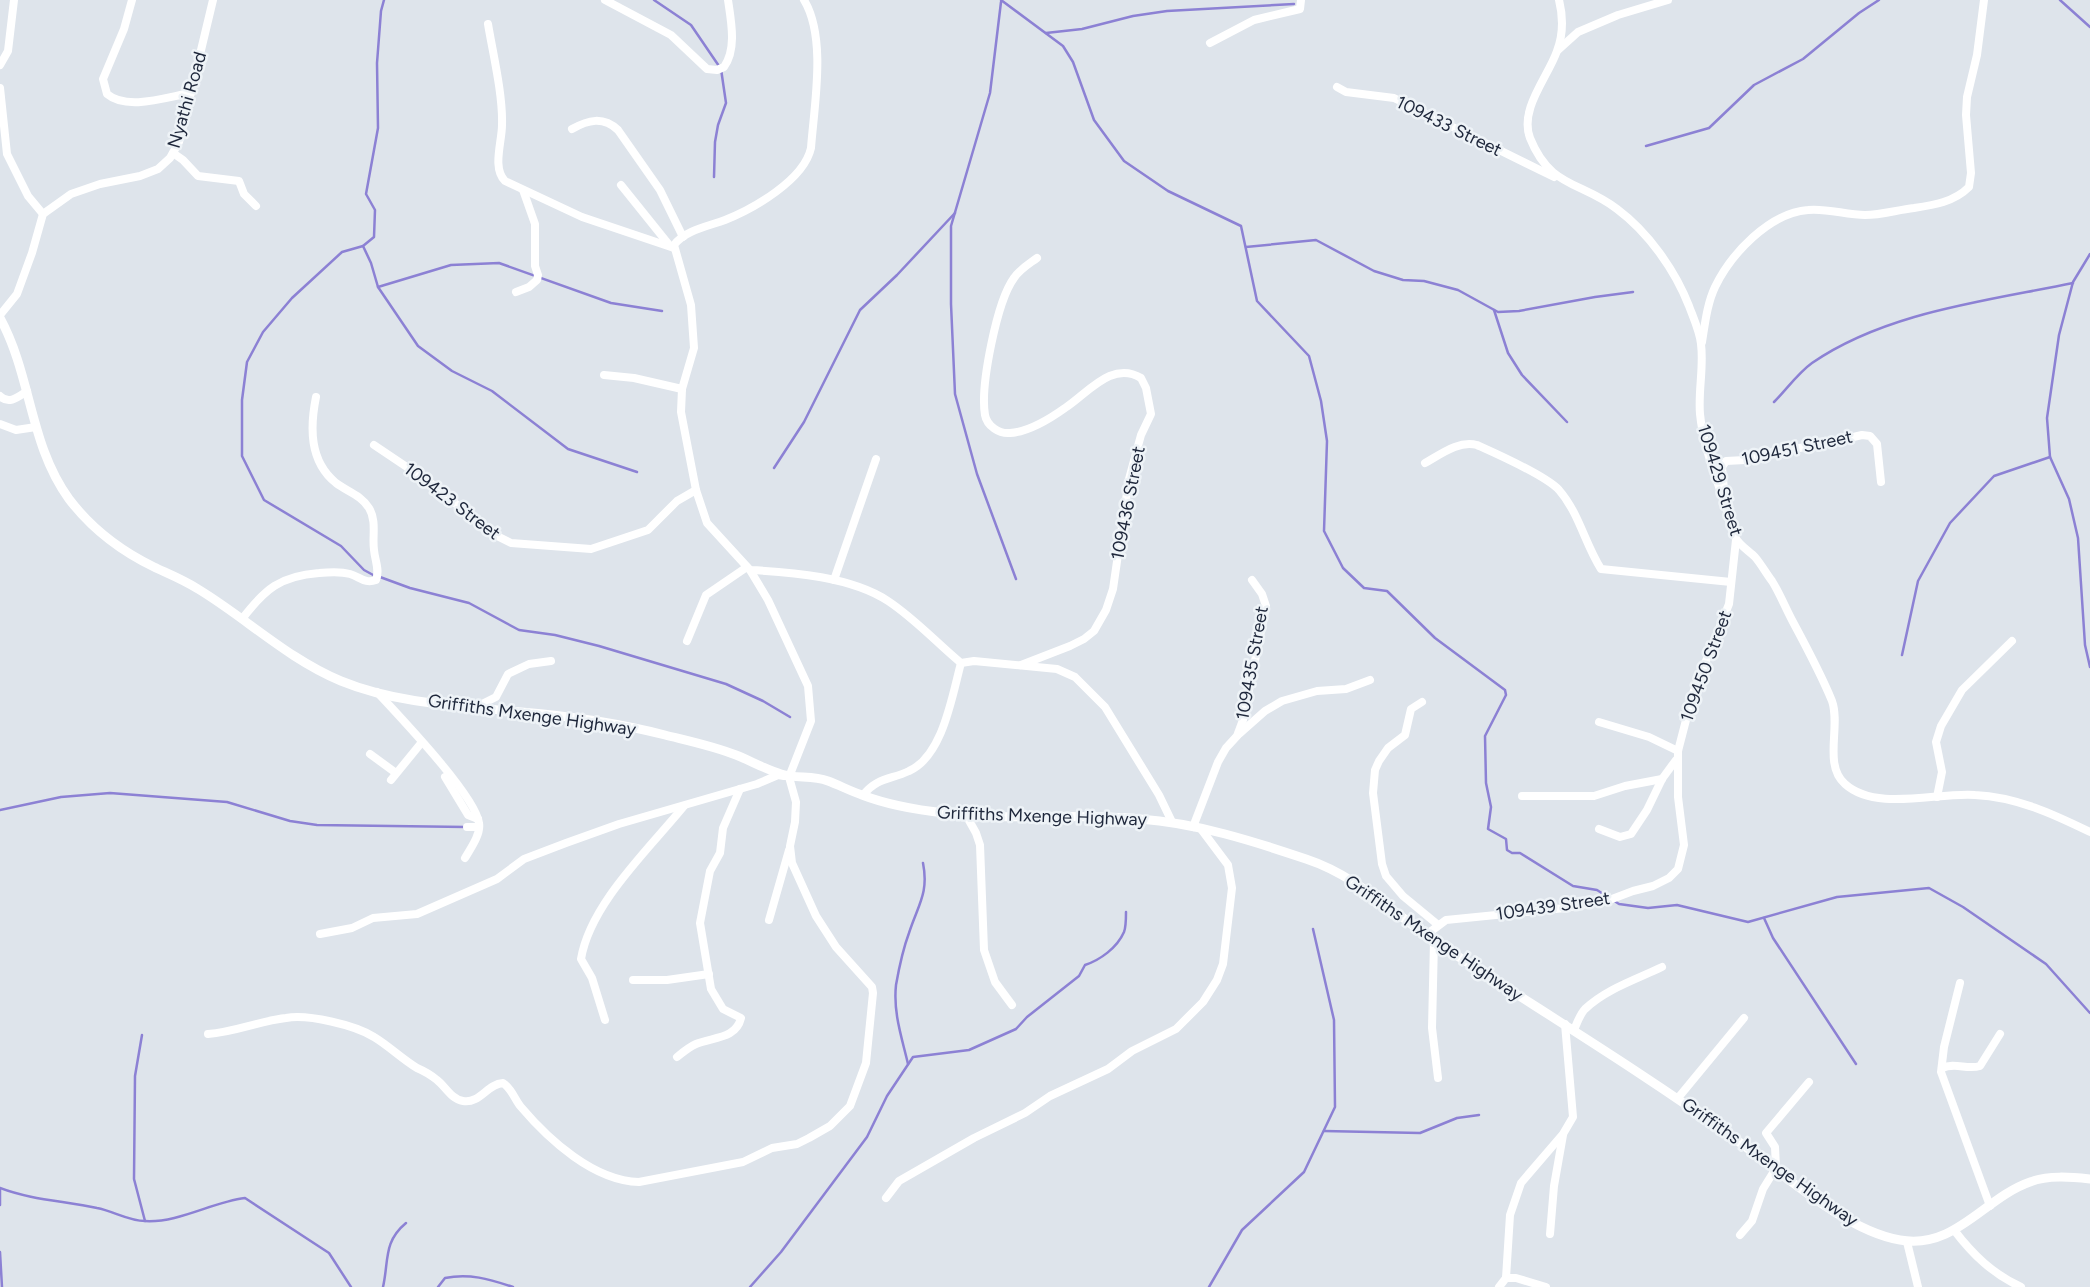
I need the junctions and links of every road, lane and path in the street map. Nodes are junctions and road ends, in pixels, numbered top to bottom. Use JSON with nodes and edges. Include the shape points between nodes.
{"nodes":[{"id":1,"x":14,"y":0,"type":"edge"},
{"id":2,"x":132,"y":0,"type":"edge"},
{"id":3,"x":213,"y":0,"type":"edge"},
{"id":4,"x":605,"y":0,"type":"edge"},
{"id":5,"x":728,"y":0,"type":"edge"},
{"id":6,"x":804,"y":0,"type":"edge"},
{"id":7,"x":1301,"y":0,"type":"edge"},
{"id":8,"x":1558,"y":0,"type":"edge"},
{"id":9,"x":1668,"y":0,"type":"edge"},
{"id":10,"x":1984,"y":0,"type":"edge"},
{"id":11,"x":488,"y":24,"type":"dead end"},
{"id":12,"x":1210,"y":43,"type":"dead end"},
{"id":13,"x":1558,"y":50,"type":"junction"},
{"id":14,"x":0,"y":65,"type":"edge"},
{"id":15,"x":1337,"y":87,"type":"dead end"},
{"id":16,"x":0,"y":88,"type":"edge"},
{"id":17,"x":191,"y":93,"type":"junction"},
{"id":18,"x":572,"y":129,"type":"dead end"},
{"id":19,"x":173,"y":153,"type":"junction"},
{"id":20,"x":1558,"y":179,"type":"junction"},
{"id":21,"x":621,"y":185,"type":"dead end"},
{"id":22,"x":523,"y":190,"type":"junction"},
{"id":23,"x":256,"y":206,"type":"dead end"},
{"id":24,"x":43,"y":214,"type":"junction"},
{"id":25,"x":682,"y":237,"type":"junction"},
{"id":26,"x":672,"y":247,"type":"junction"},
{"id":27,"x":1038,"y":258,"type":"dead end"},
{"id":28,"x":516,"y":292,"type":"dead end"},
{"id":29,"x":0,"y":316,"type":"edge"},
{"id":30,"x":1701,"y":344,"type":"junction"},
{"id":31,"x":604,"y":374,"type":"dead end"},
{"id":32,"x":682,"y":389,"type":"junction"},
{"id":33,"x":27,"y":392,"type":"junction"},
{"id":34,"x":0,"y":396,"type":"edge"},
{"id":35,"x":316,"y":397,"type":"dead end"},
{"id":36,"x":0,"y":424,"type":"edge"},
{"id":37,"x":37,"y":431,"type":"junction"},
{"id":38,"x":374,"y":445,"type":"dead end"},
{"id":39,"x":876,"y":459,"type":"dead end"},
{"id":40,"x":1425,"y":463,"type":"dead end"},
{"id":41,"x":1881,"y":482,"type":"dead end"},
{"id":42,"x":696,"y":490,"type":"junction"},
{"id":43,"x":1726,"y":509,"type":"junction"},
{"id":44,"x":1736,"y":540,"type":"junction"},
{"id":45,"x":749,"y":568,"type":"junction"},
{"id":46,"x":834,"y":580,"type":"junction"},
{"id":47,"x":1252,"y":580,"type":"dead end"},
{"id":48,"x":1731,"y":582,"type":"junction"},
{"id":49,"x":242,"y":619,"type":"junction"},
{"id":50,"x":687,"y":641,"type":"dead end"},
{"id":51,"x":2012,"y":642,"type":"dead end"},
{"id":52,"x":551,"y":660,"type":"dead end"},
{"id":53,"x":961,"y":663,"type":"junction"},
{"id":54,"x":1019,"y":665,"type":"junction"},
{"id":55,"x":1370,"y":680,"type":"dead end"},
{"id":56,"x":377,"y":692,"type":"junction"},
{"id":57,"x":1422,"y":702,"type":"dead end"},
{"id":58,"x":474,"y":708,"type":"junction"},
{"id":59,"x":1599,"y":722,"type":"dead end"},
{"id":60,"x":1237,"y":736,"type":"junction"},
{"id":61,"x":423,"y":744,"type":"junction"},
{"id":62,"x":1678,"y":751,"type":"junction"},
{"id":63,"x":370,"y":754,"type":"dead end"},
{"id":64,"x":1676,"y":760,"type":"junction"},
{"id":65,"x":789,"y":777,"type":"junction"},
{"id":66,"x":1662,"y":779,"type":"junction"},
{"id":67,"x":740,"y":789,"type":"junction"},
{"id":68,"x":863,"y":796,"type":"junction"},
{"id":69,"x":1522,"y":796,"type":"dead end"},
{"id":70,"x":1937,"y":797,"type":"junction"},
{"id":71,"x":684,"y":806,"type":"junction"},
{"id":72,"x":966,"y":815,"type":"junction"},
{"id":73,"x":1172,"y":822,"type":"junction"},
{"id":74,"x":478,"y":823,"type":"junction"},
{"id":75,"x":467,"y":827,"type":"dead end"},
{"id":76,"x":1197,"y":828,"type":"junction"},
{"id":77,"x":1599,"y":829,"type":"dead end"},
{"id":78,"x":2090,"y":832,"type":"edge"},
{"id":79,"x":790,"y":846,"type":"junction"},
{"id":80,"x":465,"y":858,"type":"dead end"},
{"id":81,"x":770,"y":920,"type":"dead end"},
{"id":82,"x":1437,"y":924,"type":"junction"},
{"id":83,"x":320,"y":934,"type":"dead end"},
{"id":84,"x":1430,"y":938,"type":"junction"},
{"id":85,"x":1662,"y":967,"type":"dead end"},
{"id":86,"x":709,"y":974,"type":"junction"},
{"id":87,"x":633,"y":980,"type":"dead end"},
{"id":88,"x":1960,"y":983,"type":"dead end"},
{"id":89,"x":1012,"y":1004,"type":"dead end"},
{"id":90,"x":1744,"y":1018,"type":"dead end"},
{"id":91,"x":605,"y":1020,"type":"dead end"},
{"id":92,"x":1564,"y":1024,"type":"junction"},
{"id":93,"x":1574,"y":1030,"type":"junction"},
{"id":94,"x":208,"y":1034,"type":"dead end"},
{"id":95,"x":2000,"y":1034,"type":"dead end"},
{"id":96,"x":677,"y":1057,"type":"dead end"},
{"id":97,"x":1942,"y":1068,"type":"junction"},
{"id":98,"x":1438,"y":1078,"type":"dead end"},
{"id":99,"x":1809,"y":1082,"type":"dead end"},
{"id":100,"x":1678,"y":1098,"type":"junction"},
{"id":101,"x":1563,"y":1134,"type":"junction"},
{"id":102,"x":1776,"y":1168,"type":"junction"},
{"id":103,"x":2090,"y":1179,"type":"edge"},
{"id":104,"x":886,"y":1198,"type":"dead end"},
{"id":105,"x":1990,"y":1206,"type":"junction"},
{"id":106,"x":1954,"y":1230,"type":"junction"},
{"id":107,"x":1550,"y":1234,"type":"dead end"},
{"id":108,"x":1740,"y":1235,"type":"dead end"},
{"id":109,"x":1907,"y":1242,"type":"junction"},
{"id":110,"x":1506,"y":1278,"type":"junction"},
{"id":111,"x":1499,"y":1287,"type":"edge"},
{"id":112,"x":1546,"y":1287,"type":"edge"},
{"id":113,"x":1918,"y":1287,"type":"edge"},
{"id":114,"x":2021,"y":1287,"type":"edge"}],
"edges":[{"from":1,"to":14,"type":"street","via":[[8,51]]},
{"from":2,"to":17,"type":"street","via":[[124,29],[105,72],[103,83],[107,94],[131,102]]},
{"from":3,"to":17,"type":"street","name":"Nyathi Road"},
{"from":4,"to":5,"type":"street","via":[[671,35],[702,65],[712,70],[724,67],[729,57],[732,27]]},
{"from":6,"to":25,"type":"street","via":[[814,25],[817,68],[809,156],[788,181],[757,204]]},
{"from":7,"to":12,"type":"street","via":[[1300,9],[1254,20]]},
{"from":8,"to":13,"type":"street","name":"109429 Street","via":[[1562,21]]},
{"from":9,"to":13,"type":"street","via":[[1618,15],[1578,32]]},
{"from":10,"to":30,"type":"street","via":[[1977,55],[1967,97],[1969,187],[1939,204],[1866,215],[1807,210],[1774,222],[1758,233],[1720,277],[1708,308]]},
{"from":11,"to":22,"type":"street","via":[[502,117],[498,171],[505,181]]},
{"from":13,"to":20,"type":"street","name":"109429 Street","via":[[1534,100],[1528,129],[1536,150]]},
{"from":15,"to":20,"type":"street","name":"109433 Street","via":[[1346,92],[1394,98]]},
{"from":16,"to":24,"type":"street","via":[[7,154],[28,196]]},
{"from":17,"to":19,"type":"street","name":"Nyathi Road","via":[[179,142]]},
{"from":18,"to":25,"type":"street","via":[[593,120],[612,124],[660,190]]},
{"from":19,"to":23,"type":"street","via":[[198,176],[238,181]]},
{"from":19,"to":24,"type":"street","name":"Nyathi Road","via":[[158,170],[71,194]]},
{"from":20,"to":30,"type":"street","name":"109429 Street","via":[[1617,208],[1655,248],[1675,276]]},
{"from":21,"to":26,"type":"street"},
{"from":22,"to":26,"type":"street","via":[[598,223]]},
{"from":22,"to":28,"type":"street","via":[[535,224],[538,275],[528,287]]},
{"from":24,"to":29,"type":"street","via":[[17,294]]},
{"from":25,"to":26,"type":"street"},
{"from":26,"to":32,"type":"street","via":[[691,305],[693,328],[694,348]]},
{"from":27,"to":54,"type":"street","name":"109436 Street","via":[[1014,278],[1005,297],[987,372],[985,415],[988,423],[1000,432],[1019,432],[1065,409],[1102,380],[1124,372],[1141,378],[1151,414],[1139,441],[1129,479],[1112,589],[1100,622],[1094,631],[1070,646]]},
{"from":29,"to":33,"type":"street","name":"Griffiths Mxenge Highway","via":[[19,357]]},
{"from":30,"to":43,"type":"street","name":"109429 Street","via":[[1700,415],[1707,452]]},
{"from":31,"to":32,"type":"street"},
{"from":32,"to":42,"type":"street","via":[[681,412]]},
{"from":33,"to":34,"type":"street","via":[[11,400]]},
{"from":33,"to":37,"type":"street","name":"Griffiths Mxenge Highway"},
{"from":35,"to":49,"type":"street","via":[[311,428],[315,450],[336,482],[358,495],[370,509],[379,573],[376,580],[369,582],[351,574],[329,572],[281,581],[262,594]]},
{"from":36,"to":37,"type":"street","via":[[16,430]]},
{"from":37,"to":49,"type":"street","name":"Griffiths Mxenge Highway","via":[[52,473],[72,503],[101,534],[129,554],[189,583]]},
{"from":38,"to":42,"type":"street","name":"109423 Street","via":[[438,488],[485,530],[511,543],[591,549],[648,530],[677,501]]},
{"from":39,"to":46,"type":"street"},
{"from":40,"to":48,"type":"street","via":[[1457,446],[1471,443],[1543,479],[1559,491],[1601,569]]},
{"from":41,"to":43,"type":"street","name":"109451 Street","via":[[1877,444],[1870,436],[1862,435],[1726,462],[1721,471]]},
{"from":42,"to":45,"type":"street","via":[[707,523]]},
{"from":43,"to":44,"type":"street","name":"109429 Street"},
{"from":44,"to":48,"type":"street","name":"109450 Street"},
{"from":44,"to":70,"type":"street","name":"109429 Street","via":[[1756,559],[1774,585],[1826,687],[1836,721],[1834,762],[1839,778],[1853,790],[1878,798]]},
{"from":45,"to":46,"type":"street"},
{"from":45,"to":50,"type":"street","via":[[706,595]]},
{"from":45,"to":65,"type":"street","via":[[768,600],[808,686],[811,721]]},
{"from":46,"to":53,"type":"street","via":[[858,585],[887,600]]},
{"from":47,"to":60,"type":"street","name":"109435 Street","via":[[1266,606],[1246,709]]},
{"from":48,"to":62,"type":"street","name":"109450 Street","via":[[1729,604],[1693,693]]},
{"from":49,"to":56,"type":"street","name":"Griffiths Mxenge Highway","via":[[293,656],[322,672],[346,684]]},
{"from":51,"to":70,"type":"street","via":[[1962,690],[1940,726],[1936,742],[1942,772]]},
{"from":52,"to":58,"type":"street","via":[[529,664],[508,674],[496,697]]},
{"from":53,"to":54,"type":"street"},
{"from":53,"to":68,"type":"street","via":[[945,724],[928,757],[909,771],[877,782]]},
{"from":54,"to":73,"type":"street","via":[[1065,671],[1106,706]]},
{"from":55,"to":60,"type":"street","via":[[1346,689],[1317,691],[1276,704]]},
{"from":56,"to":58,"type":"street","name":"Griffiths Mxenge Highway"},
{"from":56,"to":61,"type":"street"},
{"from":57,"to":82,"type":"street","via":[[1411,709],[1405,735],[1388,748],[1379,761],[1373,792],[1386,876],[1403,896]]},
{"from":58,"to":65,"type":"street","name":"Griffiths Mxenge Highway","via":[[623,725],[730,752]]},
{"from":59,"to":62,"type":"street","via":[[1640,734]]},
{"from":60,"to":76,"type":"street","name":"109435 Street","via":[[1218,762]]},
{"from":61,"to":63,"type":"street","via":[[394,776]]},
{"from":61,"to":74,"type":"street","via":[[474,807]]},
{"from":62,"to":64,"type":"street","name":"109439 Street"},
{"from":64,"to":66,"type":"street"},
{"from":64,"to":82,"type":"street","name":"109439 Street","via":[[1684,845],[1678,869],[1669,878],[1654,886],[1594,904],[1452,919]]},
{"from":65,"to":67,"type":"street","via":[[778,775]]},
{"from":65,"to":68,"type":"street","name":"Griffiths Mxenge Highway","via":[[810,775]]},
{"from":65,"to":79,"type":"street","via":[[796,802]]},
{"from":66,"to":69,"type":"street","via":[[1594,796]]},
{"from":66,"to":77,"type":"street","via":[[1631,834],[1620,837]]},
{"from":67,"to":71,"type":"street"},
{"from":67,"to":86,"type":"street","via":[[723,828],[720,853],[710,871],[703,903],[700,923]]},
{"from":68,"to":72,"type":"street","name":"Griffiths Mxenge Highway","via":[[905,807]]},
{"from":70,"to":78,"type":"street","name":"109429 Street","via":[[1974,794],[2017,802],[2040,808]]},
{"from":71,"to":83,"type":"street","via":[[619,824],[524,860],[497,879],[417,914],[373,918],[352,928]]},
{"from":71,"to":91,"type":"street","via":[[626,873],[595,917],[581,959],[592,978]]},
{"from":72,"to":73,"type":"street","name":"Griffiths Mxenge Highway"},
{"from":72,"to":89,"type":"street","via":[[980,846],[984,950],[995,982]]},
{"from":73,"to":76,"type":"street","name":"Griffiths Mxenge Highway"},
{"from":74,"to":75,"type":"street"},
{"from":74,"to":80,"type":"street","via":[[474,843]]},
{"from":76,"to":84,"type":"street","name":"Griffiths Mxenge Highway","via":[[1314,861],[1367,889]]},
{"from":76,"to":104,"type":"street","via":[[1228,865],[1232,888],[1223,964],[1203,1002],[1176,1029],[899,1181]]},
{"from":79,"to":81,"type":"street"},
{"from":79,"to":94,"type":"street","via":[[792,863],[816,916],[836,947],[872,987],[866,1062],[850,1106],[830,1126],[796,1144],[772,1148],[743,1162],[639,1182],[619,1180],[569,1152],[520,1106],[506,1085],[494,1085],[478,1098],[458,1100],[438,1080],[373,1036],[348,1027],[288,1017]]},
{"from":82,"to":84,"type":"street"},
{"from":84,"to":92,"type":"street","name":"Griffiths Mxenge Highway"},
{"from":84,"to":98,"type":"street","via":[[1432,1028]]},
{"from":85,"to":93,"type":"street","via":[[1593,1003],[1584,1010]]},
{"from":86,"to":87,"type":"street","via":[[667,980]]},
{"from":86,"to":96,"type":"street","via":[[710,989],[716,1000],[732,1015],[741,1018],[739,1026],[734,1032],[688,1048]]},
{"from":88,"to":97,"type":"street"},
{"from":90,"to":100,"type":"street"},
{"from":92,"to":93,"type":"street","name":"Griffiths Mxenge Highway"},
{"from":92,"to":101,"type":"street","via":[[1573,1117]]},
{"from":93,"to":100,"type":"street","name":"Griffiths Mxenge Highway"},
{"from":95,"to":97,"type":"street","via":[[1980,1066]]},
{"from":97,"to":105,"type":"street","via":[[1945,1086]]},
{"from":99,"to":102,"type":"street","via":[[1766,1133],[1775,1147]]},
{"from":100,"to":102,"type":"street","name":"Griffiths Mxenge Highway"},
{"from":101,"to":107,"type":"street"},
{"from":101,"to":110,"type":"street","via":[[1521,1183],[1510,1215]]},
{"from":102,"to":108,"type":"street","via":[[1763,1189],[1752,1221]]},
{"from":102,"to":109,"type":"street","name":"Griffiths Mxenge Highway","via":[[1850,1221],[1888,1238]]},
{"from":103,"to":105,"type":"street","name":"Griffiths Mxenge Highway","via":[[2033,1180]]},
{"from":105,"to":106,"type":"street","name":"Griffiths Mxenge Highway"},
{"from":106,"to":109,"type":"street","name":"Griffiths Mxenge Highway","via":[[1926,1241]]},
{"from":106,"to":114,"type":"street","via":[[1983,1264]]},
{"from":109,"to":113,"type":"street"},
{"from":110,"to":111,"type":"street"},
{"from":110,"to":112,"type":"street"}]}
